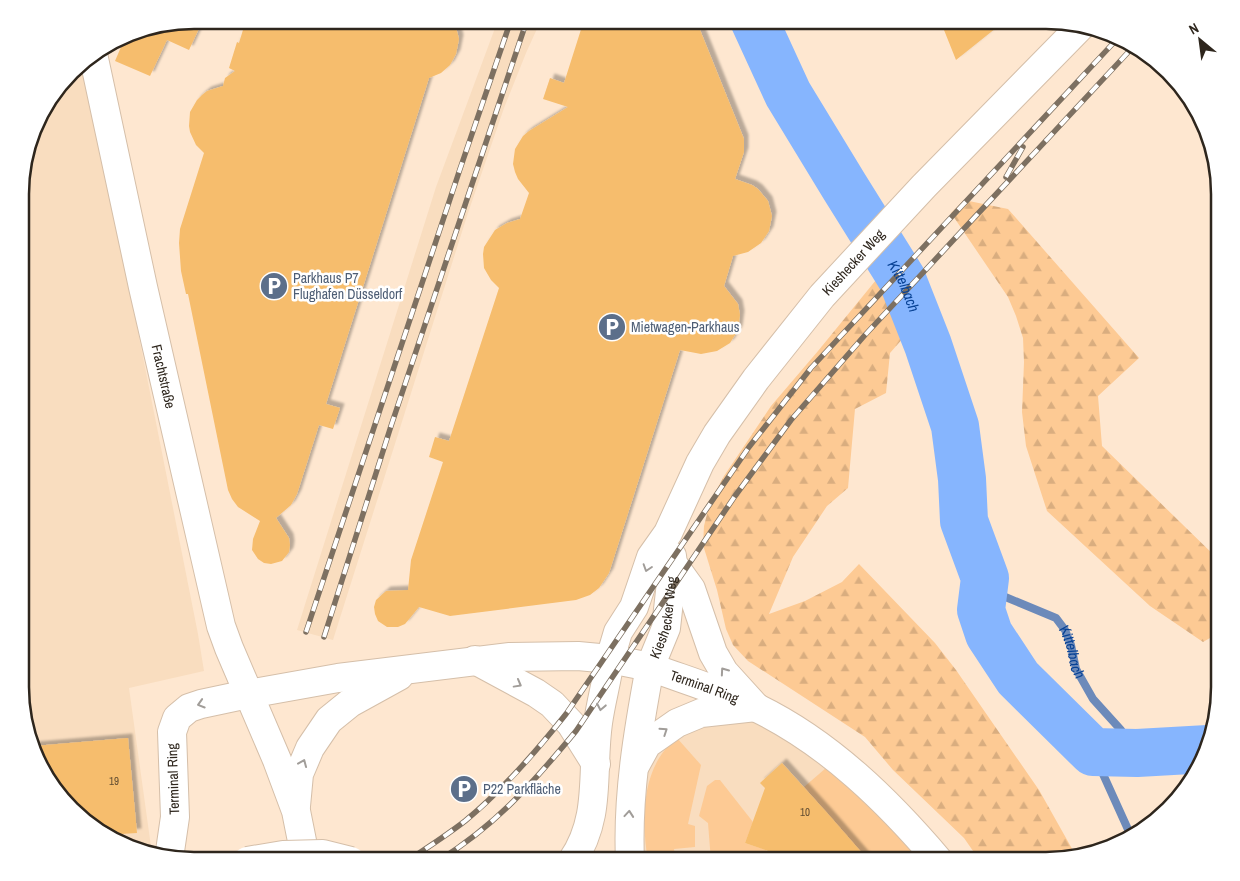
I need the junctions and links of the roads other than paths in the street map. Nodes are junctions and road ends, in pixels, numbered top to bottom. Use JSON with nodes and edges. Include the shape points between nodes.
{"nodes":[{"id":1,"x":1076,"y":32,"type":"edge"},
{"id":2,"x":95,"y":63,"type":"edge"},
{"id":3,"x":668,"y":532,"type":"junction"},
{"id":4,"x":673,"y":564,"type":"junction"},
{"id":5,"x":634,"y":607,"type":"junction"},
{"id":6,"x":610,"y":659,"type":"junction"},
{"id":7,"x":475,"y":660,"type":"junction"},
{"id":8,"x":650,"y":667,"type":"junction"},
{"id":9,"x":413,"y":668,"type":"junction"},
{"id":10,"x":248,"y":694,"type":"junction"},
{"id":11,"x":756,"y":708,"type":"junction"},
{"id":12,"x":596,"y":764,"type":"junction"},
{"id":13,"x":634,"y":768,"type":"junction"},
{"id":14,"x":296,"y":811,"type":"junction"},
{"id":15,"x":170,"y":851,"type":"edge"},
{"id":16,"x":301,"y":852,"type":"edge"},
{"id":17,"x":578,"y":852,"type":"edge"},
{"id":18,"x":629,"y":852,"type":"edge"},
{"id":19,"x":931,"y":852,"type":"edge"}],
"edges":[{"from":1,"to":3,"type":"main road","name":"Kieshecker Weg","via":[[822,296],[717,434]]},
{"from":2,"to":10,"type":"main road","name":"Frachtstraße","via":[[217,608]]},
{"from":3,"to":4,"type":"main road","name":"Kieshecker Weg"},
{"from":3,"to":5,"type":"main road","name":"Kieshecker Weg","one_way":true,"via":[[651,556]]},
{"from":4,"to":8,"type":"main road","name":"Kieshecker Weg","via":[[666,628]]},
{"from":11,"to":4,"type":"main road","one_way":true,"via":[[720,666],[691,589]]},
{"from":5,"to":6,"type":"main road","name":"Kieshecker Weg","via":[[618,632]]},
{"from":5,"to":8,"type":"main road","name":"Kieshecker Weg","via":[[636,641]]},
{"from":6,"to":7,"type":"main road","name":"Terminal Ring","via":[[548,656]]},
{"from":6,"to":8,"type":"main road","name":"Terminal Ring"},
{"from":6,"to":12,"type":"main road","name":"Kieshecker Weg","one_way":true,"via":[[598,724]]},
{"from":7,"to":9,"type":"main road","name":"Terminal Ring"},
{"from":7,"to":12,"type":"main road","one_way":true,"via":[[552,704],[571,724]]},
{"from":8,"to":11,"type":"main road","name":"Terminal Ring"},
{"from":8,"to":13,"type":"main road"},
{"from":9,"to":10,"type":"main road","name":"Terminal Ring"},
{"from":14,"to":9,"type":"main road","name":"Terminal Ring","one_way":true,"via":[[299,774],[310,748],[329,720],[350,703]]},
{"from":10,"to":14,"type":"main road","name":"Terminal Ring"},
{"from":10,"to":15,"type":"main road","name":"Terminal Ring","one_way":true,"via":[[189,708],[178,718],[172,732],[175,817]]},
{"from":13,"to":11,"type":"main road","one_way":true,"via":[[647,744],[677,723],[702,713]]},
{"from":11,"to":19,"type":"main road","name":"Terminal Ring","via":[[837,759],[908,824]]},
{"from":12,"to":17,"type":"main road","name":"Kieshecker Weg","via":[[592,816]]},
{"from":18,"to":13,"type":"main road","one_way":true,"via":[[628,827]]},
{"from":14,"to":16,"type":"main road","name":"Terminal Ring"}]}
